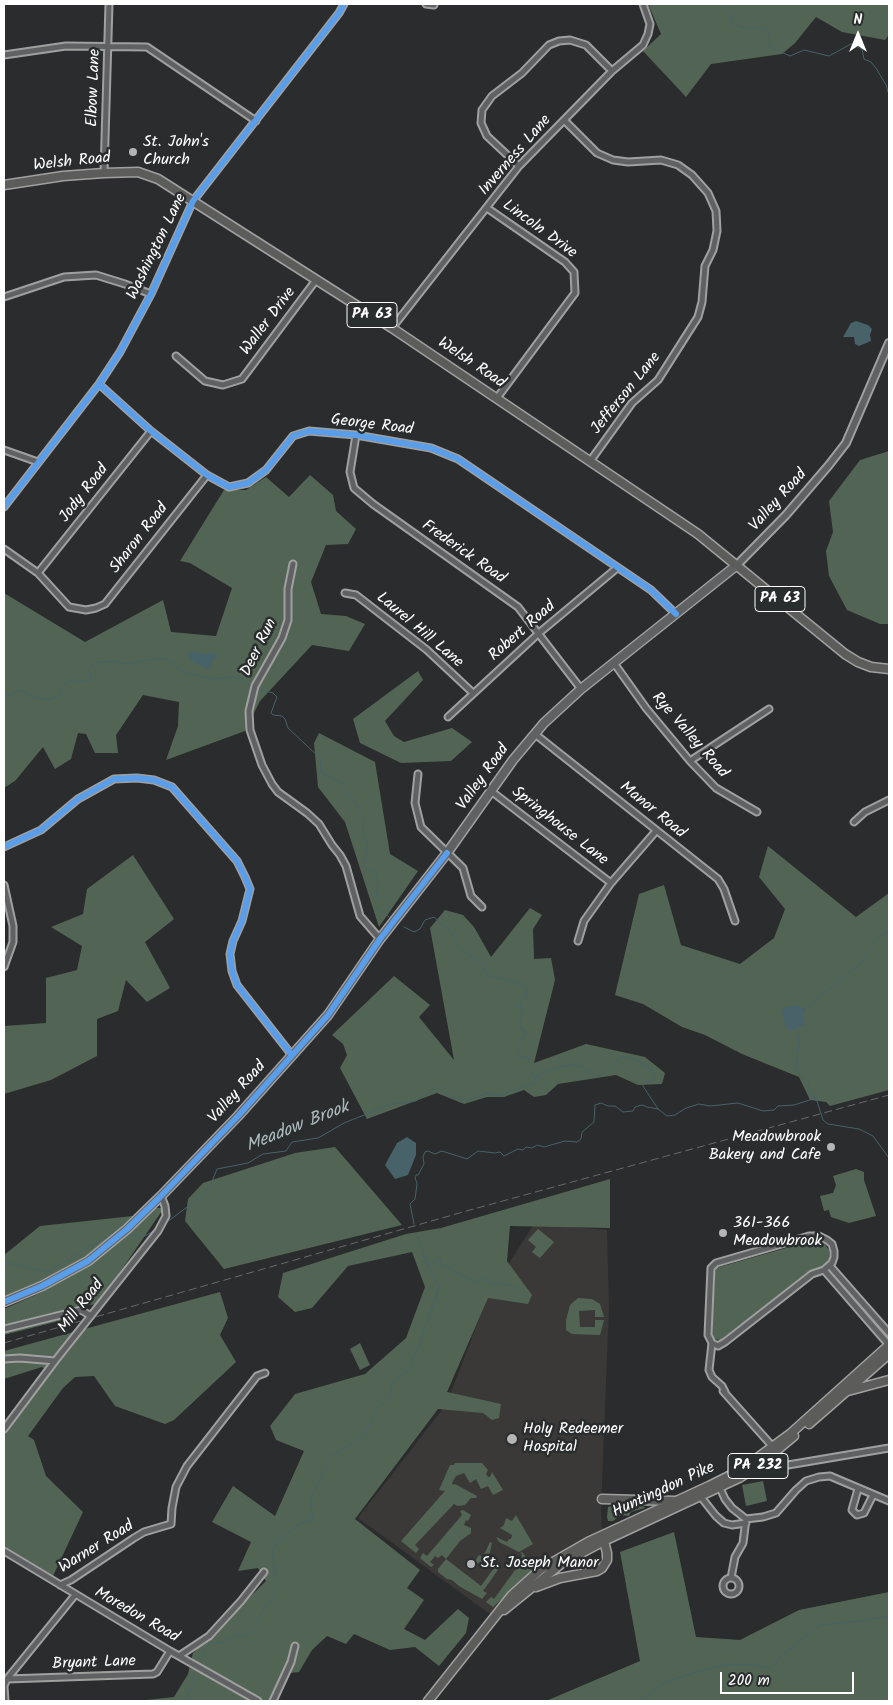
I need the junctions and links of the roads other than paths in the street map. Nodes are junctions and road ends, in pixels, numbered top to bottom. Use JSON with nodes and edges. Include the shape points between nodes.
{"nodes":[{"id":1,"x":109,"y":4,"type":"edge"},
{"id":2,"x":344,"y":4,"type":"edge"},
{"id":3,"x":426,"y":4,"type":"edge"},
{"id":4,"x":642,"y":4,"type":"edge"},
{"id":5,"x":434,"y":5,"type":"edge"},
{"id":6,"x":109,"y":46,"type":"junction"},
{"id":7,"x":4,"y":55,"type":"edge"},
{"id":8,"x":612,"y":71,"type":"junction"},
{"id":9,"x":564,"y":120,"type":"junction"},
{"id":10,"x":256,"y":121,"type":"junction"},
{"id":11,"x":519,"y":166,"type":"junction"},
{"id":12,"x":104,"y":173,"type":"junction"},
{"id":13,"x":4,"y":185,"type":"edge"},
{"id":14,"x":193,"y":201,"type":"junction"},
{"id":15,"x":487,"y":208,"type":"junction"},
{"id":16,"x":316,"y":280,"type":"junction"},
{"id":17,"x":150,"y":294,"type":"junction"},
{"id":18,"x":4,"y":297,"type":"edge"},
{"id":19,"x":392,"y":328,"type":"junction"},
{"id":20,"x":889,"y":343,"type":"edge"},
{"id":21,"x":176,"y":356,"type":"dead end"},
{"id":22,"x":99,"y":384,"type":"junction"},
{"id":23,"x":497,"y":398,"type":"junction"},
{"id":24,"x":151,"y":431,"type":"junction"},
{"id":25,"x":356,"y":435,"type":"junction"},
{"id":26,"x":4,"y":450,"type":"edge"},
{"id":27,"x":591,"y":460,"type":"junction"},
{"id":28,"x":38,"y":462,"type":"junction"},
{"id":29,"x":207,"y":475,"type":"junction"},
{"id":30,"x":4,"y":506,"type":"edge"},
{"id":31,"x":4,"y":550,"type":"edge"},
{"id":32,"x":293,"y":564,"type":"dead end"},
{"id":33,"x":737,"y":565,"type":"junction"},
{"id":34,"x":617,"y":568,"type":"junction"},
{"id":35,"x":38,"y":574,"type":"junction"},
{"id":36,"x":345,"y":593,"type":"dead end"},
{"id":37,"x":676,"y":614,"type":"junction"},
{"id":38,"x":539,"y":633,"type":"junction"},
{"id":39,"x":614,"y":663,"type":"junction"},
{"id":40,"x":889,"y":669,"type":"edge"},
{"id":41,"x":581,"y":689,"type":"junction"},
{"id":42,"x":473,"y":694,"type":"junction"},
{"id":43,"x":768,"y":709,"type":"dead end"},
{"id":44,"x":448,"y":718,"type":"dead end"},
{"id":45,"x":535,"y":734,"type":"junction"},
{"id":46,"x":690,"y":761,"type":"junction"},
{"id":47,"x":418,"y":774,"type":"dead end"},
{"id":48,"x":491,"y":791,"type":"junction"},
{"id":49,"x":889,"y":800,"type":"edge"},
{"id":50,"x":757,"y":812,"type":"dead end"},
{"id":51,"x":854,"y":822,"type":"dead end"},
{"id":52,"x":656,"y":831,"type":"junction"},
{"id":53,"x":4,"y":847,"type":"edge"},
{"id":54,"x":446,"y":853,"type":"junction"},
{"id":55,"x":611,"y":883,"type":"junction"},
{"id":56,"x":4,"y":886,"type":"edge"},
{"id":57,"x":482,"y":907,"type":"dead end"},
{"id":58,"x":735,"y":921,"type":"dead end"},
{"id":59,"x":380,"y":939,"type":"junction"},
{"id":60,"x":578,"y":941,"type":"dead end"},
{"id":61,"x":4,"y":967,"type":"edge"},
{"id":62,"x":291,"y":1054,"type":"junction"},
{"id":63,"x":161,"y":1196,"type":"junction"},
{"id":64,"x":830,"y":1266,"type":"junction"},
{"id":65,"x":824,"y":1270,"type":"junction"},
{"id":66,"x":4,"y":1302,"type":"edge"},
{"id":67,"x":90,"y":1316,"type":"junction"},
{"id":68,"x":4,"y":1329,"type":"edge"},
{"id":69,"x":889,"y":1333,"type":"edge"},
{"id":70,"x":712,"y":1344,"type":"junction"},
{"id":71,"x":889,"y":1345,"type":"edge"},
{"id":72,"x":889,"y":1354,"type":"edge"},
{"id":73,"x":4,"y":1359,"type":"edge"},
{"id":74,"x":55,"y":1361,"type":"junction"},
{"id":75,"x":265,"y":1373,"type":"dead end"},
{"id":76,"x":889,"y":1380,"type":"edge"},
{"id":77,"x":846,"y":1391,"type":"junction"},
{"id":78,"x":4,"y":1429,"type":"edge"},
{"id":79,"x":773,"y":1447,"type":"junction"},
{"id":80,"x":889,"y":1448,"type":"edge"},
{"id":81,"x":756,"y":1467,"type":"junction"},
{"id":82,"x":720,"y":1488,"type":"junction"},
{"id":83,"x":858,"y":1489,"type":"junction"},
{"id":84,"x":873,"y":1495,"type":"junction"},
{"id":85,"x":701,"y":1497,"type":"junction"},
{"id":86,"x":602,"y":1499,"type":"dead end"},
{"id":87,"x":677,"y":1501,"type":"junction"},
{"id":88,"x":889,"y":1501,"type":"edge"},
{"id":89,"x":746,"y":1521,"type":"junction"},
{"id":90,"x":604,"y":1541,"type":"junction"},
{"id":91,"x":4,"y":1551,"type":"edge"},
{"id":92,"x":264,"y":1572,"type":"dead end"},
{"id":93,"x":730,"y":1578,"type":"dead end"},
{"id":94,"x":60,"y":1585,"type":"junction"},
{"id":95,"x":75,"y":1595,"type":"junction"},
{"id":96,"x":518,"y":1599,"type":"junction"},
{"id":97,"x":494,"y":1618,"type":"junction"},
{"id":98,"x":295,"y":1646,"type":"dead end"},
{"id":99,"x":170,"y":1651,"type":"junction"},
{"id":100,"x":179,"y":1656,"type":"junction"},
{"id":101,"x":7,"y":1679,"type":"junction"},
{"id":102,"x":5,"y":1701,"type":"edge"},
{"id":103,"x":258,"y":1701,"type":"edge"},
{"id":104,"x":272,"y":1701,"type":"edge"},
{"id":105,"x":428,"y":1701,"type":"edge"}],
"edges":[{"from":1,"to":6,"type":"street","name":"Elbow Lane"},
{"from":2,"to":10,"type":"street","name":"Washington Lane"},
{"from":3,"to":5,"type":"street"},
{"from":4,"to":8,"type":"street","name":"Inverness Lane","via":[[650,24],[648,34],[643,45]]},
{"from":6,"to":7,"type":"street","via":[[66,46]]},
{"from":6,"to":10,"type":"street","via":[[147,47]]},
{"from":6,"to":12,"type":"street","name":"Elbow Lane"},
{"from":8,"to":9,"type":"street","name":"Inverness Lane"},
{"from":8,"to":11,"type":"street","via":[[586,46],[570,40],[559,41],[548,46],[522,73],[492,96],[482,110],[481,123],[486,136]]},
{"from":9,"to":11,"type":"street","name":"Inverness Lane"},
{"from":9,"to":27,"type":"street","name":"Jefferson Lane","via":[[597,153],[613,160],[661,160],[678,165],[708,193],[716,211],[717,231],[705,266],[698,317],[658,380],[632,403]]},
{"from":10,"to":14,"type":"street","name":"Washington Lane"},
{"from":11,"to":15,"type":"street","name":"Inverness Lane"},
{"from":12,"to":13,"type":"main road","name":"Welsh Road","number":"PA 63"},
{"from":12,"to":14,"type":"main road","name":"Welsh Road","number":"PA 63","via":[[138,172],[158,179]]},
{"from":14,"to":16,"type":"main road","name":"Welsh Road","number":"PA 63"},
{"from":14,"to":17,"type":"street","name":"Washington Lane"},
{"from":15,"to":19,"type":"street","name":"Inverness Lane"},
{"from":15,"to":23,"type":"street","name":"Lincoln Drive","via":[[565,262],[574,272],[575,293]]},
{"from":16,"to":19,"type":"main road","name":"Welsh Road","number":"PA 63"},
{"from":16,"to":21,"type":"street","name":"Waller Drive","via":[[242,379],[224,385],[206,381]]},
{"from":17,"to":18,"type":"street","via":[[96,275],[64,277]]},
{"from":17,"to":22,"type":"street","name":"Washington Lane"},
{"from":19,"to":23,"type":"main road","name":"Welsh Road","number":"PA 63"},
{"from":20,"to":33,"type":"street","name":"Valley Road","via":[[846,443],[786,515]]},
{"from":22,"to":24,"type":"street","name":"George Road"},
{"from":22,"to":28,"type":"street","name":"Washington Lane"},
{"from":23,"to":27,"type":"main road","name":"Welsh Road","number":"PA 63"},
{"from":24,"to":29,"type":"street","name":"George Road"},
{"from":24,"to":35,"type":"street","name":"Jody Road"},
{"from":25,"to":29,"type":"street","name":"George Road","via":[[309,431],[293,436],[266,470],[248,483],[229,487]]},
{"from":25,"to":34,"type":"street","name":"George Road","via":[[431,448],[458,459]]},
{"from":25,"to":38,"type":"street","name":"Frederick Road","via":[[350,472],[354,488],[518,607]]},
{"from":26,"to":28,"type":"street"},
{"from":27,"to":33,"type":"main road","name":"Welsh Road","number":"PA 63"},
{"from":28,"to":30,"type":"street","name":"Washington Lane"},
{"from":29,"to":35,"type":"street","name":"Sharon Road","via":[[105,604],[86,610],[69,607]]},
{"from":31,"to":35,"type":"street"},
{"from":32,"to":59,"type":"street","name":"Deer Run","via":[[288,589],[288,620],[282,638],[255,686],[249,710],[250,730],[272,784],[319,824],[340,855],[360,916]]},
{"from":33,"to":37,"type":"main road","name":"Valley Road"},
{"from":33,"to":40,"type":"main road","name":"Welsh Road","number":"PA 63","via":[[845,654],[871,667]]},
{"from":34,"to":37,"type":"street","name":"George Road","via":[[651,590]]},
{"from":34,"to":38,"type":"street","name":"Robert Road"},
{"from":36,"to":42,"type":"street","name":"Laurel Hill Lane","via":[[356,595],[427,650]]},
{"from":37,"to":39,"type":"main road","name":"Valley Road"},
{"from":38,"to":41,"type":"street","name":"Frederick Road"},
{"from":38,"to":42,"type":"street","name":"Robert Road"},
{"from":39,"to":41,"type":"main road","name":"Valley Road"},
{"from":39,"to":46,"type":"street","name":"Rye Valley Road"},
{"from":41,"to":45,"type":"main road","name":"Valley Road"},
{"from":42,"to":44,"type":"street","name":"Robert Road"},
{"from":43,"to":46,"type":"street"},
{"from":45,"to":48,"type":"main road","name":"Valley Road"},
{"from":45,"to":52,"type":"street","name":"Manor Road"},
{"from":46,"to":50,"type":"street","name":"Rye Valley Road","via":[[716,788]]},
{"from":47,"to":54,"type":"street","via":[[415,803],[421,827]]},
{"from":48,"to":54,"type":"main road","name":"Valley Road"},
{"from":48,"to":55,"type":"street","name":"Springhouse Lane"},
{"from":49,"to":51,"type":"street","via":[[865,812]]},
{"from":52,"to":55,"type":"street"},
{"from":52,"to":58,"type":"street","name":"Manor Road","via":[[718,879]]},
{"from":53,"to":62,"type":"street","via":[[41,830],[78,799],[114,778],[154,780],[172,787],[237,861],[245,877],[250,889],[230,954],[232,971],[237,985]]},
{"from":54,"to":57,"type":"street","via":[[463,868],[471,896]]},
{"from":54,"to":59,"type":"main road","name":"Valley Road"},
{"from":55,"to":60,"type":"street","via":[[584,921]]},
{"from":56,"to":61,"type":"street","via":[[13,926],[13,942]]},
{"from":59,"to":62,"type":"main road","name":"Valley Road","via":[[328,1015]]},
{"from":62,"to":63,"type":"main road","name":"Valley Road","via":[[238,1116]]},
{"from":63,"to":66,"type":"main road","name":"Valley Road","via":[[118,1238],[88,1261]]},
{"from":63,"to":67,"type":"street","name":"Mill Road","via":[[166,1206],[165,1220]]},
{"from":64,"to":65,"type":"street"},
{"from":64,"to":69,"type":"street"},
{"from":64,"to":70,"type":"street","via":[[834,1257],[832,1244],[819,1236],[716,1263],[710,1274],[708,1335]]},
{"from":65,"to":70,"type":"street","via":[[812,1274],[725,1342],[718,1346]]},
{"from":65,"to":71,"type":"street"},
{"from":67,"to":68,"type":"street","via":[[81,1310]]},
{"from":67,"to":74,"type":"street","name":"Mill Road"},
{"from":70,"to":79,"type":"street","via":[[709,1370],[712,1378]]},
{"from":71,"to":79,"type":"main road","name":"Huntingdon Pike","number":"PA 232"},
{"from":72,"to":77,"type":"main road","name":"Huntingdon Pike","number":"PA 232"},
{"from":73,"to":74,"type":"street"},
{"from":74,"to":78,"type":"street","name":"Mill Road"},
{"from":75,"to":94,"type":"street","name":"Warner Road","via":[[257,1376],[187,1466],[176,1487],[170,1524],[139,1535]]},
{"from":76,"to":77,"type":"main road"},
{"from":77,"to":81,"type":"main road","name":"Huntingdon Pike","number":"PA 232"},
{"from":79,"to":87,"type":"main road","name":"Huntingdon Pike","number":"PA 232","via":[[730,1476]]},
{"from":80,"to":81,"type":"street","via":[[776,1467]]},
{"from":81,"to":82,"type":"main road","name":"Huntingdon Pike","number":"PA 232"},
{"from":82,"to":85,"type":"main road","name":"Huntingdon Pike","number":"PA 232"},
{"from":82,"to":89,"type":"street","via":[[732,1508]]},
{"from":83,"to":84,"type":"street"},
{"from":83,"to":84,"type":"street","via":[[852,1510],[856,1515],[864,1513]]},
{"from":83,"to":89,"type":"street","via":[[830,1476],[819,1477],[801,1486],[776,1513]]},
{"from":84,"to":88,"type":"street"},
{"from":85,"to":89,"type":"street","via":[[724,1523],[732,1525]]},
{"from":85,"to":90,"type":"main road","name":"Huntingdon Pike","number":"PA 232"},
{"from":86,"to":87,"type":"main road"},
{"from":87,"to":97,"type":"main road","name":"Huntingdon Pike","number":"PA 232","via":[[557,1559],[512,1595]]},
{"from":89,"to":93,"type":"street","via":[[744,1543],[735,1556]]},
{"from":90,"to":96,"type":"main road","name":"Huntingdon Pike","number":"PA 232","via":[[561,1564]]},
{"from":90,"to":96,"type":"main road","via":[[607,1560],[602,1568],[545,1583]]},
{"from":91,"to":94,"type":"street","name":"Moredon Road"},
{"from":92,"to":100,"type":"street","via":[[209,1636]]},
{"from":94,"to":95,"type":"street","name":"Moredon Road"},
{"from":95,"to":99,"type":"street","name":"Moredon Road"},
{"from":95,"to":101,"type":"street","name":"Warner Road"},
{"from":96,"to":97,"type":"main road","name":"Huntingdon Pike","number":"PA 232"},
{"from":97,"to":105,"type":"main road","name":"Huntingdon Pike","number":"PA 232"},
{"from":98,"to":104,"type":"street"},
{"from":99,"to":100,"type":"street","name":"Moredon Road"},
{"from":99,"to":101,"type":"street","name":"Bryant Lane","via":[[153,1674]]},
{"from":100,"to":103,"type":"street","name":"Moredon Road"},
{"from":101,"to":102,"type":"street"}]}
